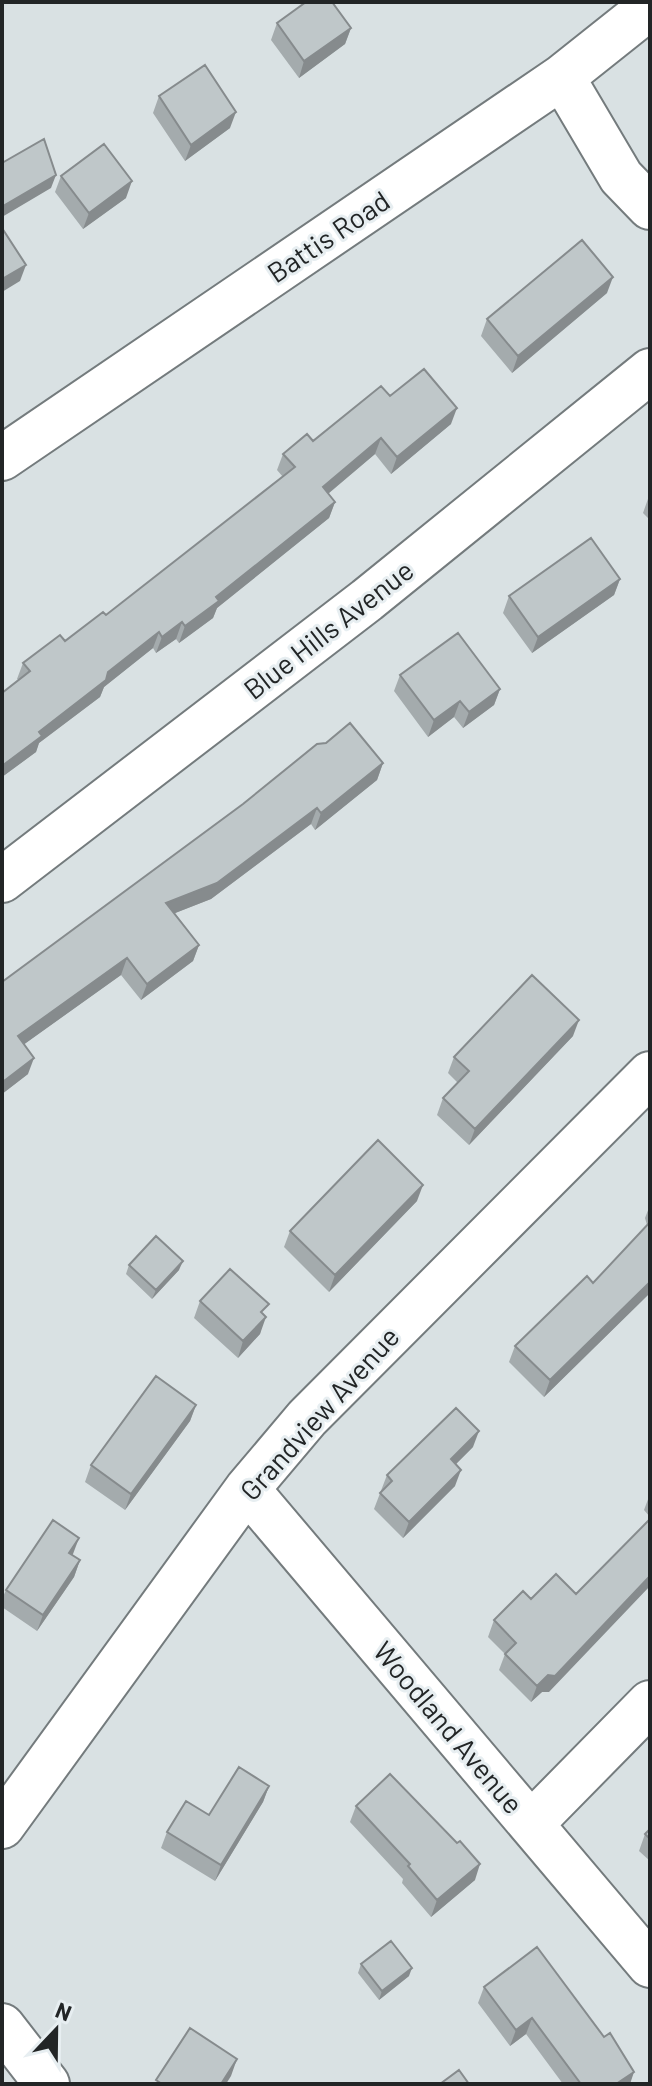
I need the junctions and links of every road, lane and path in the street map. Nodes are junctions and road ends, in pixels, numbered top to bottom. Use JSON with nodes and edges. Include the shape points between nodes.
{"nodes":[{"id":1,"x":650,"y":7,"type":"edge"},
{"id":2,"x":562,"y":77,"type":"junction"},
{"id":3,"x":650,"y":207,"type":"edge"},
{"id":4,"x":650,"y":371,"type":"edge"},
{"id":5,"x":2,"y":458,"type":"edge"},
{"id":6,"x":2,"y":880,"type":"edge"},
{"id":7,"x":650,"y":1074,"type":"edge"},
{"id":8,"x":247,"y":1489,"type":"junction"},
{"id":9,"x":650,"y":1703,"type":"edge"},
{"id":10,"x":531,"y":1824,"type":"junction"},
{"id":11,"x":2,"y":1826,"type":"edge"},
{"id":12,"x":650,"y":1965,"type":"edge"},
{"id":13,"x":2,"y":2026,"type":"edge"},
{"id":14,"x":47,"y":2084,"type":"edge"}],
"edges":[{"from":1,"to":2,"type":"street","name":"Battis Road"},
{"from":2,"to":3,"type":"street","via":[[621,177]]},
{"from":2,"to":5,"type":"street","name":"Battis Road"},
{"from":4,"to":6,"type":"street","name":"Blue Hills Avenue","via":[[367,600]]},
{"from":7,"to":8,"type":"street","name":"Grandview Avenue","via":[[307,1418]]},
{"from":8,"to":10,"type":"street","name":"Woodland Avenue"},
{"from":8,"to":11,"type":"street","name":"Grandview Avenue"},
{"from":9,"to":10,"type":"street"},
{"from":10,"to":12,"type":"street","name":"Woodland Avenue"},
{"from":13,"to":14,"type":"street"}]}
